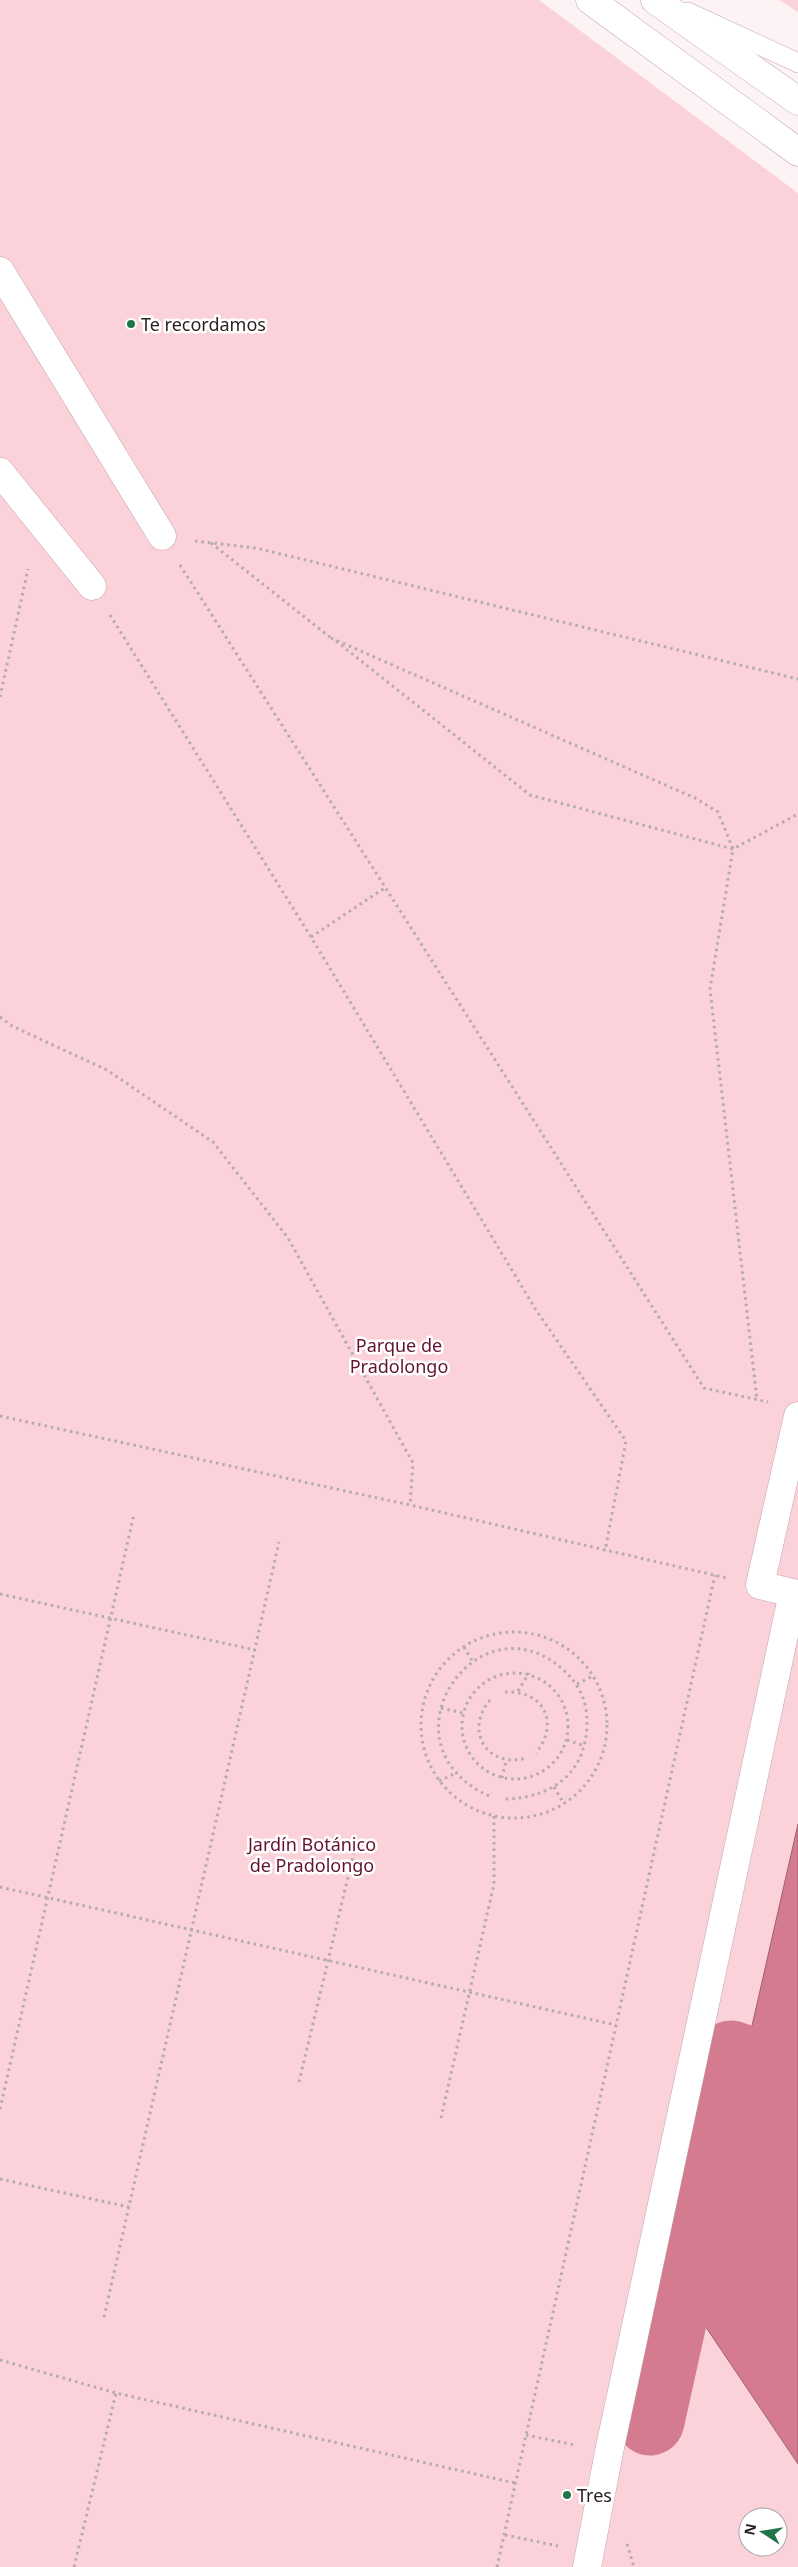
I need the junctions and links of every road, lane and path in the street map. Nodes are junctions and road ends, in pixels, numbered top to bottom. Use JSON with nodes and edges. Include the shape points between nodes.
{"nodes":[{"id":1,"x":590,"y":0,"type":"edge"},
{"id":2,"x":655,"y":0,"type":"edge"},
{"id":3,"x":663,"y":0,"type":"edge"},
{"id":4,"x":798,"y":63,"type":"edge"},
{"id":5,"x":798,"y":101,"type":"edge"},
{"id":6,"x":798,"y":152,"type":"edge"},
{"id":7,"x":0,"y":271,"type":"edge"},
{"id":8,"x":0,"y":472,"type":"edge"},
{"id":9,"x":162,"y":536,"type":"junction"},
{"id":10,"x":211,"y":543,"type":"junction"},
{"id":11,"x":28,"y":569,"type":"dead end"},
{"id":12,"x":92,"y":586,"type":"joint"},
{"id":13,"x":331,"y":638,"type":"junction"},
{"id":14,"x":798,"y":678,"type":"edge"},
{"id":15,"x":0,"y":696,"type":"edge"},
{"id":16,"x":798,"y":814,"type":"edge"},
{"id":17,"x":733,"y":850,"type":"junction"},
{"id":18,"x":386,"y":887,"type":"junction"},
{"id":19,"x":311,"y":937,"type":"junction"},
{"id":20,"x":0,"y":1017,"type":"edge"},
{"id":21,"x":757,"y":1400,"type":"junction"},
{"id":22,"x":773,"y":1403,"type":"dead end"},
{"id":23,"x":0,"y":1416,"type":"edge"},
{"id":24,"x":798,"y":1416,"type":"edge"},
{"id":25,"x":410,"y":1505,"type":"junction"},
{"id":26,"x":134,"y":1514,"type":"dead end"},
{"id":27,"x":279,"y":1542,"type":"dead end"},
{"id":28,"x":605,"y":1551,"type":"junction"},
{"id":29,"x":0,"y":1594,"type":"edge"},
{"id":30,"x":110,"y":1618,"type":"junction"},
{"id":31,"x":464,"y":1646,"type":"junction"},
{"id":32,"x":255,"y":1650,"type":"junction"},
{"id":33,"x":473,"y":1662,"type":"junction"},
{"id":34,"x":528,"y":1673,"type":"junction"},
{"id":35,"x":593,"y":1676,"type":"junction"},
{"id":36,"x":577,"y":1684,"type":"junction"},
{"id":37,"x":518,"y":1691,"type":"junction"},
{"id":38,"x":505,"y":1692,"type":"dead end"},
{"id":39,"x":490,"y":1700,"type":"dead end"},
{"id":40,"x":440,"y":1708,"type":"junction"},
{"id":41,"x":463,"y":1714,"type":"junction"},
{"id":42,"x":567,"y":1740,"type":"junction"},
{"id":43,"x":584,"y":1746,"type":"junction"},
{"id":44,"x":536,"y":1753,"type":"dead end"},
{"id":45,"x":527,"y":1758,"type":"dead end"},
{"id":46,"x":506,"y":1761,"type":"junction"},
{"id":47,"x":456,"y":1773,"type":"junction"},
{"id":48,"x":502,"y":1778,"type":"junction"},
{"id":49,"x":439,"y":1781,"type":"junction"},
{"id":50,"x":554,"y":1788,"type":"junction"},
{"id":51,"x":489,"y":1796,"type":"dead end"},
{"id":52,"x":505,"y":1799,"type":"dead end"},
{"id":53,"x":564,"y":1804,"type":"junction"},
{"id":54,"x":494,"y":1816,"type":"junction"},
{"id":55,"x":355,"y":1848,"type":"dead end"},
{"id":56,"x":0,"y":1887,"type":"edge"},
{"id":57,"x":48,"y":1898,"type":"junction"},
{"id":58,"x":191,"y":1930,"type":"junction"},
{"id":59,"x":328,"y":1961,"type":"junction"},
{"id":60,"x":470,"y":1993,"type":"junction"},
{"id":61,"x":616,"y":2025,"type":"junction"},
{"id":62,"x":299,"y":2082,"type":"dead end"},
{"id":63,"x":0,"y":2109,"type":"edge"},
{"id":64,"x":441,"y":2118,"type":"dead end"},
{"id":65,"x":0,"y":2179,"type":"edge"},
{"id":66,"x":128,"y":2207,"type":"junction"},
{"id":67,"x":104,"y":2317,"type":"dead end"},
{"id":68,"x":0,"y":2360,"type":"edge"},
{"id":69,"x":116,"y":2393,"type":"junction"},
{"id":70,"x":515,"y":2483,"type":"junction"},
{"id":71,"x":505,"y":2535,"type":"junction"},
{"id":72,"x":588,"y":2560,"type":"edge"},
{"id":73,"x":74,"y":2567,"type":"edge"},
{"id":74,"x":497,"y":2567,"type":"edge"}],
"edges":[{"from":1,"to":6,"type":"street"},
{"from":2,"to":5,"type":"street"},
{"from":3,"to":4,"type":"lane"},
{"from":7,"to":9,"type":"street"},
{"from":8,"to":12,"type":"street"},
{"from":9,"to":10,"type":"path"},
{"from":9,"to":18,"type":"path"},
{"from":10,"to":13,"type":"path"},
{"from":10,"to":14,"type":"path","via":[[256,548]]},
{"from":11,"to":15,"type":"path"},
{"from":12,"to":19,"type":"path"},
{"from":13,"to":17,"type":"path","via":[[530,795]]},
{"from":13,"to":17,"type":"path","via":[[695,798],[718,812]]},
{"from":16,"to":17,"type":"path"},
{"from":17,"to":21,"type":"path","via":[[710,989]]},
{"from":18,"to":19,"type":"path"},
{"from":18,"to":21,"type":"path","via":[[704,1388]]},
{"from":19,"to":28,"type":"path","via":[[536,1310],[626,1441]]},
{"from":20,"to":25,"type":"path","via":[[12,1026],[107,1070],[213,1142],[288,1238],[404,1446],[413,1463]]},
{"from":21,"to":22,"type":"path"},
{"from":23,"to":25,"type":"path"},
{"from":24,"to":72,"type":"street","via":[[760,1586],[793,1593]]},
{"from":25,"to":28,"type":"path"},
{"from":26,"to":30,"type":"path"},
{"from":27,"to":32,"type":"path"},
{"from":28,"to":61,"type":"path","via":[[715,1575]]},
{"from":29,"to":30,"type":"path"},
{"from":30,"to":32,"type":"path"},
{"from":30,"to":57,"type":"path"},
{"from":31,"to":33,"type":"path"},
{"from":31,"to":35,"type":"path","via":[[504,1633],[545,1637],[574,1655]]},
{"from":31,"to":49,"type":"path","via":[[447,1660],[434,1678],[421,1720],[422,1741]]},
{"from":32,"to":58,"type":"path"},
{"from":33,"to":36,"type":"path","via":[[491,1653],[529,1651],[548,1658]]},
{"from":33,"to":40,"type":"path","via":[[458,1674]]},
{"from":34,"to":37,"type":"path"},
{"from":34,"to":41,"type":"path","via":[[511,1672],[480,1684]]},
{"from":34,"to":42,"type":"path","via":[[550,1686],[566,1706]]},
{"from":35,"to":36,"type":"path"},
{"from":35,"to":53,"type":"path","via":[[602,1696],[606,1739],[590,1780]]},
{"from":36,"to":43,"type":"path","via":[[585,1704],[588,1725]]},
{"from":37,"to":38,"type":"path"},
{"from":37,"to":44,"type":"path","via":[[536,1700],[547,1716],[545,1742]]},
{"from":39,"to":46,"type":"path","via":[[478,1722],[479,1735],[494,1756]]},
{"from":40,"to":41,"type":"path"},
{"from":40,"to":47,"type":"path","via":[[441,1742]]},
{"from":41,"to":48,"type":"path","via":[[461,1730],[466,1747],[487,1772]]},
{"from":42,"to":43,"type":"path"},
{"from":42,"to":48,"type":"path","via":[[549,1767],[527,1778]]},
{"from":43,"to":50,"type":"path","via":[[578,1762]]},
{"from":45,"to":46,"type":"path"},
{"from":46,"to":48,"type":"path"},
{"from":47,"to":49,"type":"path"},
{"from":47,"to":51,"type":"path"},
{"from":49,"to":54,"type":"path","via":[[454,1797]]},
{"from":50,"to":52,"type":"path","via":[[539,1795]]},
{"from":50,"to":53,"type":"path"},
{"from":53,"to":54,"type":"path","via":[[537,1816],[515,1819]]},
{"from":54,"to":60,"type":"path","via":[[494,1884]]},
{"from":55,"to":59,"type":"path"},
{"from":56,"to":57,"type":"path"},
{"from":57,"to":58,"type":"path"},
{"from":57,"to":63,"type":"path"},
{"from":58,"to":59,"type":"path"},
{"from":58,"to":66,"type":"path"},
{"from":59,"to":60,"type":"path"},
{"from":59,"to":62,"type":"path"},
{"from":60,"to":61,"type":"path"},
{"from":60,"to":64,"type":"path"},
{"from":61,"to":70,"type":"path"},
{"from":65,"to":66,"type":"path"},
{"from":66,"to":67,"type":"path"},
{"from":68,"to":69,"type":"path"},
{"from":69,"to":70,"type":"path"},
{"from":69,"to":73,"type":"path"},
{"from":70,"to":71,"type":"path"},
{"from":71,"to":72,"type":"path"},
{"from":71,"to":74,"type":"path"}]}
